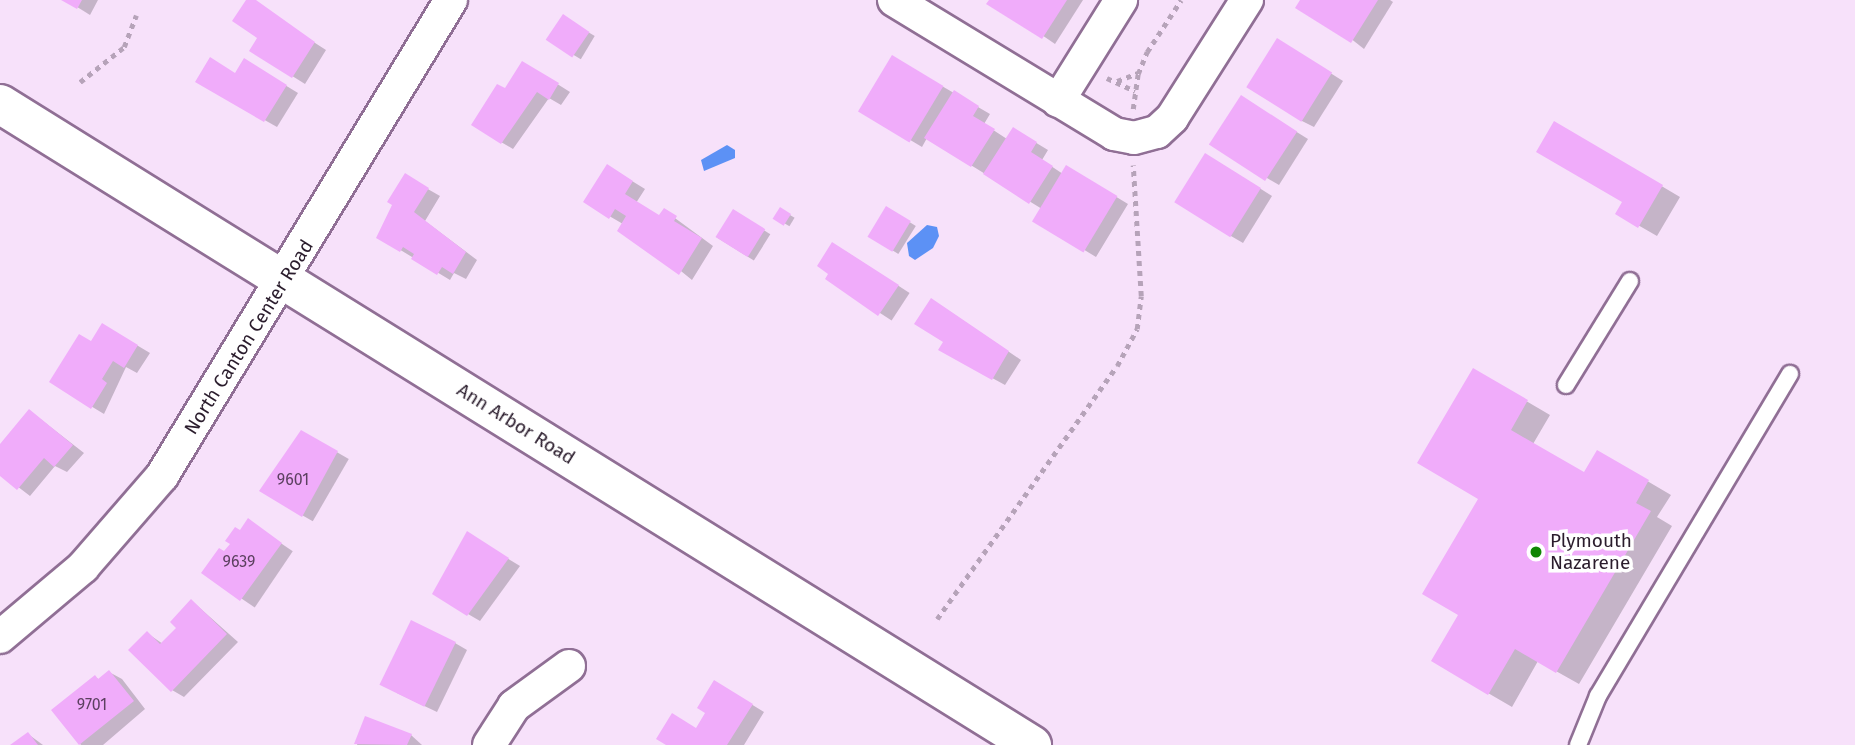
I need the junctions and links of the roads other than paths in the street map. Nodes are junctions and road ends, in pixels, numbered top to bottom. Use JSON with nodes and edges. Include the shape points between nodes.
{"nodes":[{"id":1,"x":451,"y":0,"type":"edge"},
{"id":2,"x":894,"y":0,"type":"edge"},
{"id":3,"x":1121,"y":0,"type":"edge"},
{"id":4,"x":1247,"y":0,"type":"edge"},
{"id":5,"x":1058,"y":101,"type":"junction"},
{"id":6,"x":0,"y":104,"type":"edge"},
{"id":7,"x":1630,"y":281,"type":"dead end"},
{"id":8,"x":284,"y":282,"type":"junction"},
{"id":9,"x":1790,"y":374,"type":"dead end"},
{"id":10,"x":1566,"y":385,"type":"dead end"},
{"id":11,"x":0,"y":637,"type":"edge"},
{"id":12,"x":569,"y":666,"type":"dead end"},
{"id":13,"x":489,"y":745,"type":"edge"},
{"id":14,"x":1032,"y":745,"type":"edge"},
{"id":15,"x":1578,"y":745,"type":"edge"}],
"edges":[{"from":1,"to":8,"type":"street","name":"North Canton Center Road"},
{"from":2,"to":5,"type":"street"},
{"from":3,"to":5,"type":"street"},
{"from":4,"to":5,"type":"street","via":[[1172,118],[1157,132],[1134,138],[1114,134]]},
{"from":6,"to":8,"type":"main road","name":"Ann Arbor Road"},
{"from":7,"to":10,"type":"lane"},
{"from":8,"to":11,"type":"street","name":"North Canton Center Road","via":[[162,476],[83,568]]},
{"from":8,"to":14,"type":"main road","name":"Ann Arbor Road"},
{"from":9,"to":15,"type":"lane","via":[[1598,696]]},
{"from":12,"to":13,"type":"street","via":[[514,706]]}]}
